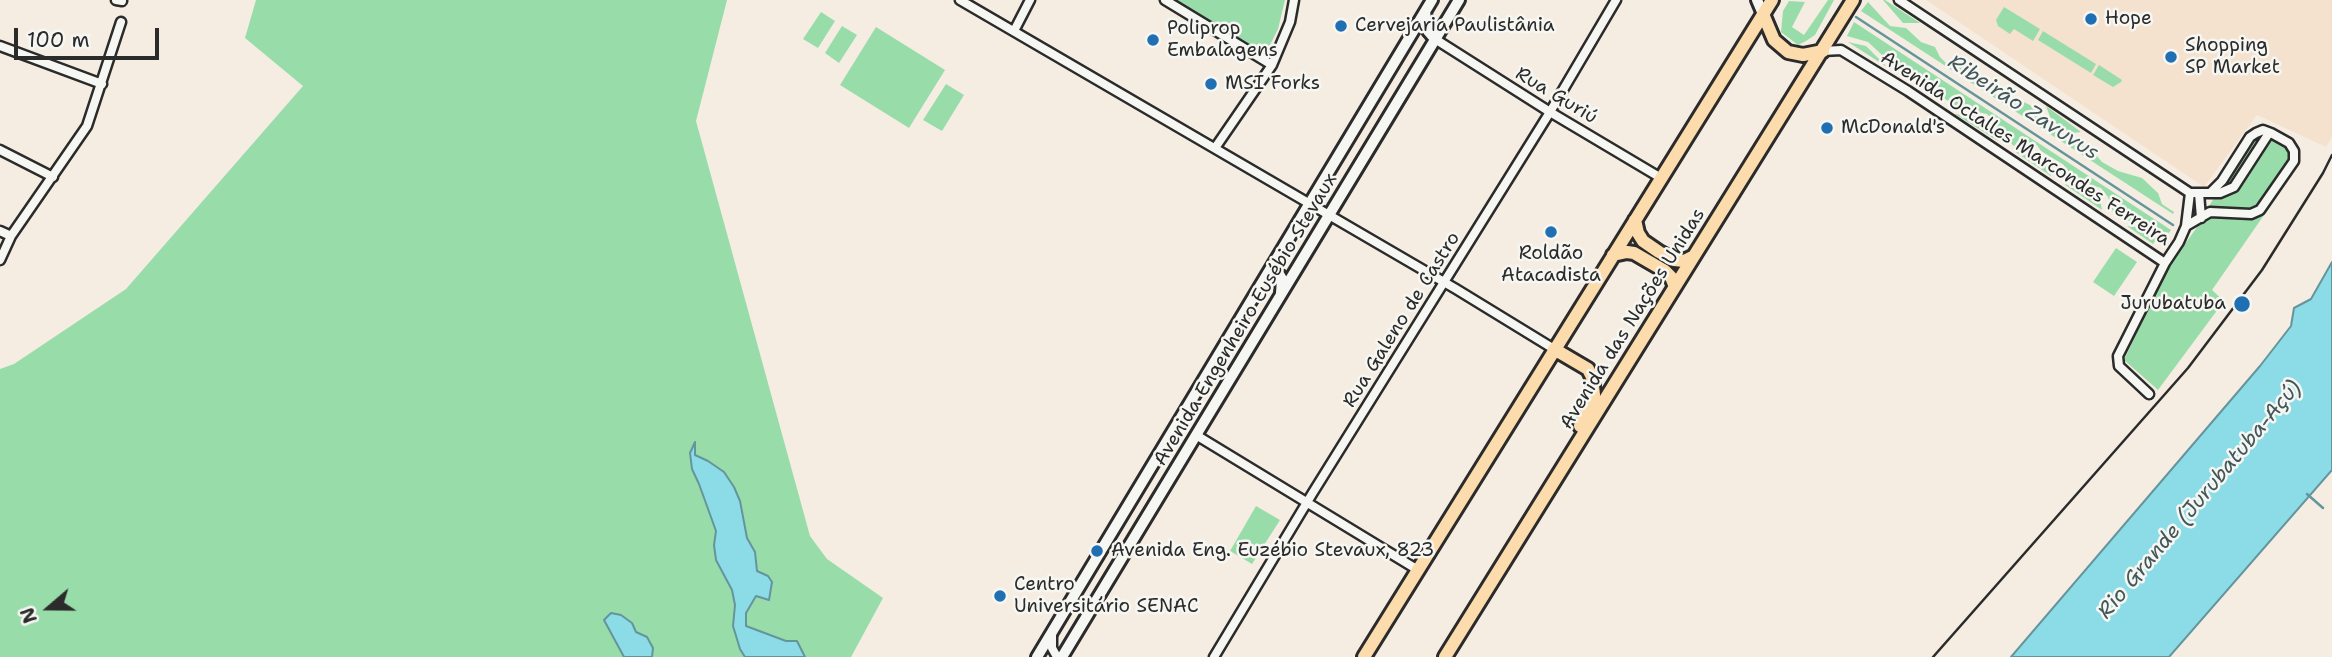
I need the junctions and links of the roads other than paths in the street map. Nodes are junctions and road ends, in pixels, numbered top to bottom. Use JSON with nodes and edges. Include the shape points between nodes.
{"nodes":[{"id":1,"x":960,"y":0,"type":"edge"},
{"id":2,"x":1030,"y":0,"type":"edge"},
{"id":3,"x":1165,"y":0,"type":"edge"},
{"id":4,"x":1294,"y":0,"type":"edge"},
{"id":5,"x":1432,"y":0,"type":"edge"},
{"id":6,"x":1459,"y":0,"type":"edge"},
{"id":7,"x":1616,"y":0,"type":"edge"},
{"id":8,"x":1757,"y":0,"type":"edge"},
{"id":9,"x":1772,"y":0,"type":"edge"},
{"id":10,"x":1853,"y":0,"type":"edge"},
{"id":11,"x":1899,"y":0,"type":"edge"},
{"id":12,"x":1424,"y":12,"type":"junction"},
{"id":13,"x":1763,"y":14,"type":"junction"},
{"id":14,"x":121,"y":22,"type":"dead end"},
{"id":15,"x":1014,"y":31,"type":"junction"},
{"id":16,"x":1435,"y":39,"type":"junction"},
{"id":17,"x":0,"y":46,"type":"edge"},
{"id":18,"x":1823,"y":51,"type":"junction"},
{"id":19,"x":1272,"y":65,"type":"junction"},
{"id":20,"x":102,"y":84,"type":"junction"},
{"id":21,"x":1550,"y":112,"type":"junction"},
{"id":22,"x":2269,"y":132,"type":"junction"},
{"id":23,"x":1215,"y":148,"type":"junction"},
{"id":24,"x":0,"y":150,"type":"edge"},
{"id":25,"x":53,"y":177,"type":"junction"},
{"id":26,"x":1661,"y":178,"type":"junction"},
{"id":27,"x":2210,"y":192,"type":"junction"},
{"id":28,"x":2194,"y":193,"type":"junction"},
{"id":29,"x":1310,"y":204,"type":"junction"},
{"id":30,"x":1330,"y":215,"type":"junction"},
{"id":31,"x":2201,"y":218,"type":"junction"},
{"id":32,"x":1635,"y":220,"type":"junction"},
{"id":33,"x":2186,"y":226,"type":"junction"},
{"id":34,"x":0,"y":231,"type":"edge"},
{"id":35,"x":10,"y":236,"type":"junction"},
{"id":36,"x":1613,"y":255,"type":"junction"},
{"id":37,"x":1694,"y":256,"type":"junction"},
{"id":38,"x":0,"y":260,"type":"edge"},
{"id":39,"x":2165,"y":263,"type":"junction"},
{"id":40,"x":1273,"y":264,"type":"junction"},
{"id":41,"x":1444,"y":282,"type":"junction"},
{"id":42,"x":1675,"y":287,"type":"junction"},
{"id":43,"x":1279,"y":299,"type":"junction"},
{"id":44,"x":1554,"y":349,"type":"junction"},
{"id":45,"x":2149,"y":394,"type":"dead end"},
{"id":46,"x":1196,"y":435,"type":"junction"},
{"id":47,"x":1559,"y":474,"type":"junction"},
{"id":48,"x":1307,"y":502,"type":"junction"},
{"id":49,"x":1418,"y":570,"type":"junction"},
{"id":50,"x":1053,"y":631,"type":"junction"},
{"id":51,"x":1037,"y":657,"type":"edge"},
{"id":52,"x":1059,"y":657,"type":"edge"},
{"id":53,"x":1214,"y":657,"type":"edge"},
{"id":54,"x":1364,"y":657,"type":"edge"},
{"id":55,"x":1445,"y":657,"type":"edge"}],
"edges":[{"from":1,"to":15,"type":"street"},
{"from":2,"to":15,"type":"street"},
{"from":3,"to":19,"type":"street"},
{"from":4,"to":19,"type":"street"},
{"from":5,"to":12,"type":"main road","name":"Avenida Engenheiro Eusébio Stevaux"},
{"from":6,"to":16,"type":"main road","name":"Avenida Engenheiro Eusébio Stevaux"},
{"from":7,"to":21,"type":"street","name":"Rua Galeno de Castro"},
{"from":8,"to":13,"type":"main road"},
{"from":9,"to":13,"type":"highway"},
{"from":10,"to":18,"type":"highway","name":"Avenida das Nações Unidas"},
{"from":11,"to":28,"type":"street"},
{"from":12,"to":16,"type":"main road","via":[[1427,31]]},
{"from":12,"to":29,"type":"main road","name":"Avenida Engenheiro Eusébio Stevaux"},
{"from":13,"to":18,"type":"highway","via":[[1774,40],[1788,52]]},
{"from":13,"to":26,"type":"highway"},
{"from":14,"to":20,"type":"street"},
{"from":15,"to":23,"type":"street"},
{"from":16,"to":21,"type":"street","name":"Rua Guriú"},
{"from":16,"to":30,"type":"main road","name":"Avenida Engenheiro Eusébio Stevaux"},
{"from":17,"to":20,"type":"street"},
{"from":18,"to":37,"type":"highway","name":"Avenida das Nações Unidas"},
{"from":18,"to":39,"type":"street","name":"Avenida Octalles Marcondes Ferreira","via":[[1841,50],[1898,85]]},
{"from":19,"to":23,"type":"street"},
{"from":20,"to":25,"type":"street","via":[[87,126]]},
{"from":21,"to":26,"type":"street","name":"Rua Guriú"},
{"from":21,"to":41,"type":"street","name":"Rua Galeno de Castro"},
{"from":22,"to":27,"type":"street","via":[[2250,137]]},
{"from":22,"to":27,"type":"street","via":[[2234,187]]},
{"from":22,"to":31,"type":"street","via":[[2289,143],[2294,161],[2260,211],[2251,215],[2210,212]]},
{"from":23,"to":29,"type":"street"},
{"from":24,"to":25,"type":"street"},
{"from":25,"to":35,"type":"street"},
{"from":26,"to":32,"type":"highway"},
{"from":27,"to":28,"type":"street"},
{"from":28,"to":31,"type":"street"},
{"from":28,"to":33,"type":"street","name":"Avenida Octalles Marcondes Ferreira"},
{"from":29,"to":30,"type":"street"},
{"from":29,"to":40,"type":"main road","name":"Avenida Engenheiro Eusébio Stevaux"},
{"from":30,"to":41,"type":"street"},
{"from":30,"to":43,"type":"main road","name":"Avenida Engenheiro Eusébio Stevaux"},
{"from":31,"to":33,"type":"street"},
{"from":32,"to":36,"type":"highway"},
{"from":32,"to":37,"type":"highway","via":[[1643,242],[1659,252],[1674,260]]},
{"from":33,"to":39,"type":"street","name":"Avenida Octalles Marcondes Ferreira"},
{"from":34,"to":35,"type":"street"},
{"from":35,"to":38,"type":"street"},
{"from":36,"to":42,"type":"highway","via":[[1634,253],[1665,271]]},
{"from":36,"to":44,"type":"highway"},
{"from":37,"to":42,"type":"highway","name":"Avenida das Nações Unidas"},
{"from":39,"to":45,"type":"street","via":[[2118,356],[2119,366]]},
{"from":40,"to":43,"type":"main road","via":[[1283,284]]},
{"from":40,"to":50,"type":"main road","name":"Avenida Engenheiro Eusébio Stevaux"},
{"from":41,"to":44,"type":"street"},
{"from":41,"to":48,"type":"street","name":"Rua Galeno de Castro"},
{"from":42,"to":47,"type":"highway","name":"Avenida das Nações Unidas"},
{"from":43,"to":46,"type":"main road","name":"Avenida Engenheiro Eusébio Stevaux"},
{"from":44,"to":47,"type":"highway","via":[[1588,369],[1595,389],[1560,462]]},
{"from":44,"to":49,"type":"highway"},
{"from":46,"to":48,"type":"street"},
{"from":46,"to":52,"type":"main road","name":"Avenida Engenheiro Eusébio Stevaux"},
{"from":47,"to":55,"type":"highway","name":"Avenida das Nações Unidas"},
{"from":48,"to":49,"type":"street"},
{"from":48,"to":53,"type":"street","name":"Rua Galeno de Castro"},
{"from":49,"to":54,"type":"highway"},
{"from":50,"to":51,"type":"main road","name":"Avenida Engenheiro Eusébio Stevaux"},
{"from":50,"to":52,"type":"street","via":[[1052,648]]}]}
